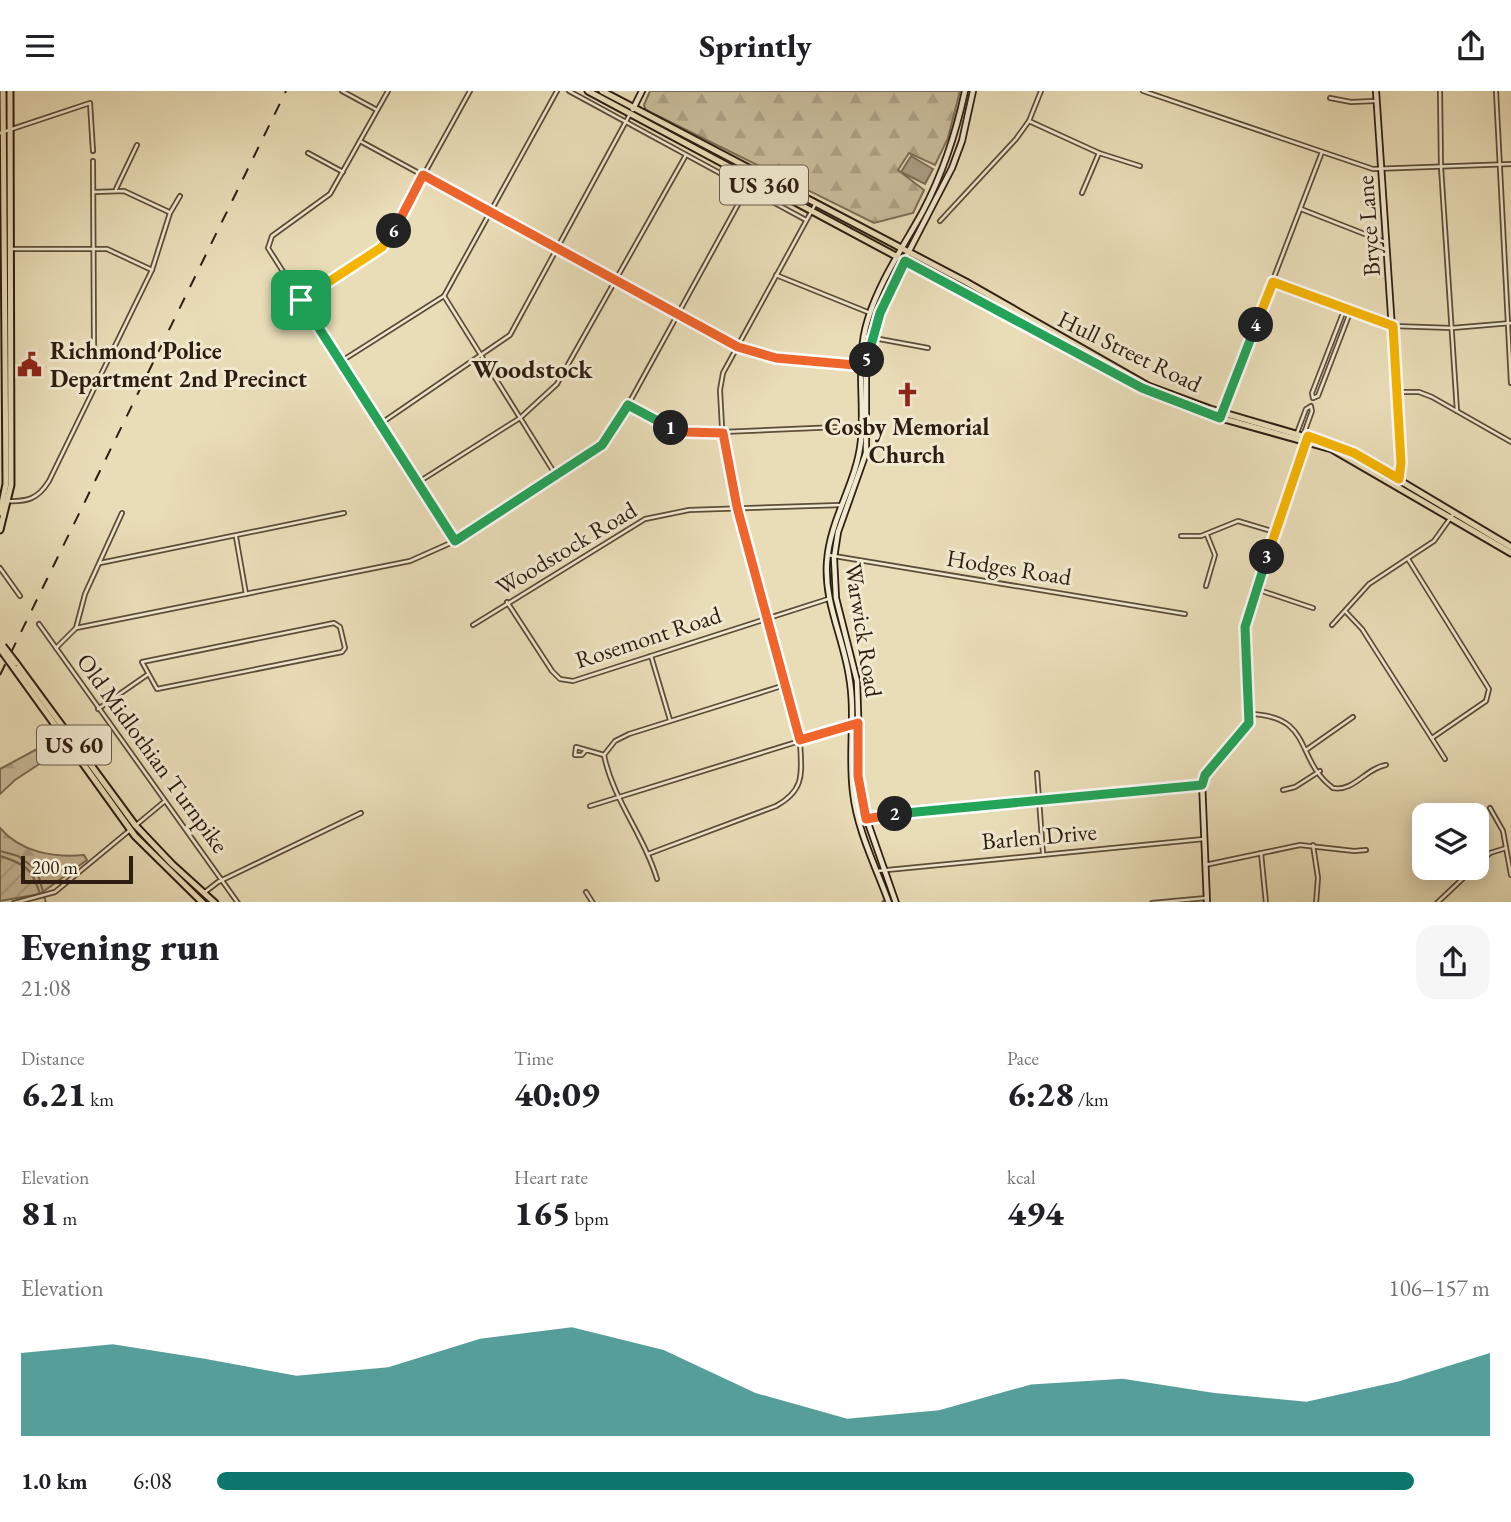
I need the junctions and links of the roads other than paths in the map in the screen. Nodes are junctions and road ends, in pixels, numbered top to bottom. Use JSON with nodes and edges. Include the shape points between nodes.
{"nodes":[{"id":1,"x":4,"y":91,"type":"edge"},
{"id":2,"x":10,"y":91,"type":"edge"},
{"id":3,"x":342,"y":91,"type":"edge"},
{"id":4,"x":388,"y":91,"type":"edge"},
{"id":5,"x":470,"y":91,"type":"edge"},
{"id":6,"x":557,"y":91,"type":"edge"},
{"id":7,"x":569,"y":91,"type":"edge"},
{"id":8,"x":588,"y":91,"type":"edge"},
{"id":9,"x":602,"y":91,"type":"edge"},
{"id":10,"x":642,"y":91,"type":"edge"},
{"id":11,"x":965,"y":91,"type":"edge"},
{"id":12,"x":973,"y":91,"type":"edge"},
{"id":13,"x":1041,"y":91,"type":"edge"},
{"id":14,"x":1143,"y":91,"type":"edge"},
{"id":15,"x":1376,"y":91,"type":"edge"},
{"id":16,"x":1440,"y":91,"type":"edge"},
{"id":17,"x":1496,"y":91,"type":"edge"},
{"id":18,"x":1330,"y":98,"type":"dead end"},
{"id":19,"x":1377,"y":101,"type":"junction"},
{"id":20,"x":377,"y":110,"type":"junction"},
{"id":21,"x":632,"y":111,"type":"junction"},
{"id":22,"x":1029,"y":121,"type":"junction"},
{"id":23,"x":626,"y":122,"type":"junction"},
{"id":24,"x":4,"y":132,"type":"edge"},
{"id":25,"x":360,"y":141,"type":"junction"},
{"id":26,"x":137,"y":145,"type":"dead end"},
{"id":27,"x":93,"y":151,"type":"dead end"},
{"id":28,"x":1322,"y":152,"type":"junction"},
{"id":29,"x":308,"y":153,"type":"dead end"},
{"id":30,"x":1099,"y":153,"type":"junction"},
{"id":31,"x":687,"y":155,"type":"junction"},
{"id":32,"x":93,"y":161,"type":"dead end"},
{"id":33,"x":1498,"y":165,"type":"junction"},
{"id":34,"x":1511,"y":165,"type":"edge"},
{"id":35,"x":1140,"y":166,"type":"dead end"},
{"id":36,"x":1441,"y":167,"type":"junction"},
{"id":37,"x":1382,"y":171,"type":"junction"},
{"id":38,"x":343,"y":172,"type":"junction"},
{"id":39,"x":423,"y":175,"type":"junction"},
{"id":40,"x":747,"y":188,"type":"junction"},
{"id":41,"x":116,"y":189,"type":"junction"},
{"id":42,"x":94,"y":192,"type":"junction"},
{"id":43,"x":1082,"y":193,"type":"dead end"},
{"id":44,"x":180,"y":196,"type":"dead end"},
{"id":45,"x":816,"y":202,"type":"junction"},
{"id":46,"x":1301,"y":209,"type":"junction"},
{"id":47,"x":812,"y":211,"type":"junction"},
{"id":48,"x":170,"y":213,"type":"junction"},
{"id":49,"x":490,"y":213,"type":"junction"},
{"id":50,"x":806,"y":220,"type":"junction"},
{"id":51,"x":940,"y":221,"type":"dead end"},
{"id":52,"x":1387,"y":243,"type":"junction"},
{"id":53,"x":558,"y":247,"type":"junction"},
{"id":54,"x":94,"y":248,"type":"junction"},
{"id":55,"x":902,"y":248,"type":"junction"},
{"id":56,"x":7,"y":249,"type":"junction"},
{"id":57,"x":910,"y":252,"type":"junction"},
{"id":58,"x":897,"y":257,"type":"junction"},
{"id":59,"x":905,"y":261,"type":"junction"},
{"id":60,"x":152,"y":270,"type":"junction"},
{"id":61,"x":775,"y":275,"type":"junction"},
{"id":62,"x":617,"y":281,"type":"junction"},
{"id":63,"x":1273,"y":282,"type":"junction"},
{"id":64,"x":444,"y":296,"type":"junction"},
{"id":65,"x":301,"y":300,"type":"junction"},
{"id":66,"x":1345,"y":308,"type":"junction"},
{"id":67,"x":1351,"y":310,"type":"junction"},
{"id":68,"x":677,"y":313,"type":"junction"},
{"id":69,"x":870,"y":313,"type":"junction"},
{"id":70,"x":1510,"y":323,"type":"edge"},
{"id":71,"x":1393,"y":326,"type":"junction"},
{"id":72,"x":1452,"y":328,"type":"junction"},
{"id":73,"x":863,"y":336,"type":"junction"},
{"id":74,"x":872,"y":337,"type":"junction"},
{"id":75,"x":738,"y":347,"type":"junction"},
{"id":76,"x":928,"y":348,"type":"dead end"},
{"id":77,"x":482,"y":357,"type":"junction"},
{"id":78,"x":108,"y":360,"type":"junction"},
{"id":79,"x":340,"y":362,"type":"junction"},
{"id":80,"x":860,"y":365,"type":"junction"},
{"id":81,"x":866,"y":366,"type":"junction"},
{"id":82,"x":1511,"y":383,"type":"edge"},
{"id":83,"x":1397,"y":393,"type":"junction"},
{"id":84,"x":628,"y":405,"type":"junction"},
{"id":85,"x":1457,"y":411,"type":"junction"},
{"id":86,"x":1221,"y":415,"type":"junction"},
{"id":87,"x":520,"y":418,"type":"junction"},
{"id":88,"x":380,"y":424,"type":"junction"},
{"id":89,"x":862,"y":426,"type":"junction"},
{"id":90,"x":723,"y":433,"type":"junction"},
{"id":91,"x":1302,"y":437,"type":"junction"},
{"id":92,"x":1511,"y":442,"type":"edge"},
{"id":93,"x":557,"y":477,"type":"junction"},
{"id":94,"x":417,"y":482,"type":"junction"},
{"id":95,"x":1397,"y":482,"type":"junction"},
{"id":96,"x":6,"y":501,"type":"junction"},
{"id":97,"x":841,"y":505,"type":"junction"},
{"id":98,"x":848,"y":505,"type":"junction"},
{"id":99,"x":737,"y":507,"type":"junction"},
{"id":100,"x":0,"y":513,"type":"edge"},
{"id":101,"x":122,"y":513,"type":"dead end"},
{"id":102,"x":344,"y":513,"type":"dead end"},
{"id":103,"x":1453,"y":515,"type":"junction"},
{"id":104,"x":0,"y":530,"type":"edge"},
{"id":105,"x":1275,"y":532,"type":"junction"},
{"id":106,"x":1207,"y":535,"type":"junction"},
{"id":107,"x":1181,"y":536,"type":"dead end"},
{"id":108,"x":236,"y":537,"type":"junction"},
{"id":109,"x":455,"y":541,"type":"junction"},
{"id":110,"x":1511,"y":547,"type":"edge"},
{"id":111,"x":1511,"y":552,"type":"edge"},
{"id":112,"x":831,"y":556,"type":"junction"},
{"id":113,"x":1408,"y":559,"type":"junction"},
{"id":114,"x":100,"y":563,"type":"junction"},
{"id":115,"x":0,"y":568,"type":"edge"},
{"id":116,"x":1206,"y":586,"type":"dead end"},
{"id":117,"x":1256,"y":589,"type":"junction"},
{"id":118,"x":246,"y":594,"type":"junction"},
{"id":119,"x":20,"y":596,"type":"dead end"},
{"id":120,"x":836,"y":596,"type":"junction"},
{"id":121,"x":829,"y":598,"type":"junction"},
{"id":122,"x":507,"y":602,"type":"junction"},
{"id":123,"x":1313,"y":608,"type":"dead end"},
{"id":124,"x":1346,"y":612,"type":"junction"},
{"id":125,"x":1185,"y":614,"type":"dead end"},
{"id":126,"x":768,"y":616,"type":"junction"},
{"id":127,"x":38,"y":624,"type":"dead end"},
{"id":128,"x":473,"y":625,"type":"dead end"},
{"id":129,"x":1332,"y":625,"type":"dead end"},
{"id":130,"x":76,"y":628,"type":"junction"},
{"id":131,"x":1,"y":646,"type":"edge"},
{"id":132,"x":55,"y":648,"type":"junction"},
{"id":133,"x":651,"y":656,"type":"junction"},
{"id":134,"x":147,"y":675,"type":"junction"},
{"id":135,"x":786,"y":684,"type":"junction"},
{"id":136,"x":98,"y":709,"type":"junction"},
{"id":137,"x":1250,"y":714,"type":"junction"},
{"id":138,"x":1353,"y":717,"type":"dead end"},
{"id":139,"x":670,"y":720,"type":"junction"},
{"id":140,"x":858,"y":723,"type":"junction"},
{"id":141,"x":852,"y":725,"type":"junction"},
{"id":142,"x":1432,"y":738,"type":"junction"},
{"id":143,"x":800,"y":740,"type":"junction"},
{"id":144,"x":586,"y":750,"type":"dead end"},
{"id":145,"x":1306,"y":750,"type":"junction"},
{"id":146,"x":604,"y":755,"type":"junction"},
{"id":147,"x":1445,"y":759,"type":"dead end"},
{"id":148,"x":1386,"y":765,"type":"dead end"},
{"id":149,"x":1320,"y":771,"type":"junction"},
{"id":150,"x":1037,"y":772,"type":"dead end"},
{"id":151,"x":1202,"y":785,"type":"junction"},
{"id":152,"x":1283,"y":790,"type":"dead end"},
{"id":153,"x":618,"y":797,"type":"junction"},
{"id":154,"x":1040,"y":800,"type":"junction"},
{"id":155,"x":165,"y":801,"type":"junction"},
{"id":156,"x":590,"y":806,"type":"dead end"},
{"id":157,"x":1490,"y":809,"type":"dead end"},
{"id":158,"x":360,"y":813,"type":"dead end"},
{"id":159,"x":866,"y":819,"type":"junction"},
{"id":160,"x":859,"y":822,"type":"junction"},
{"id":161,"x":133,"y":827,"type":"junction"},
{"id":162,"x":1205,"y":839,"type":"junction"},
{"id":163,"x":1314,"y":845,"type":"junction"},
{"id":164,"x":1506,"y":848,"type":"junction"},
{"id":165,"x":1366,"y":850,"type":"dead end"},
{"id":166,"x":1043,"y":853,"type":"junction"},
{"id":167,"x":1261,"y":853,"type":"junction"},
{"id":168,"x":648,"y":854,"type":"junction"},
{"id":169,"x":1489,"y":854,"type":"edge"},
{"id":170,"x":1205,"y":865,"type":"junction"},
{"id":171,"x":884,"y":870,"type":"junction"},
{"id":172,"x":877,"y":871,"type":"junction"},
{"id":173,"x":1511,"y":875,"type":"edge"},
{"id":174,"x":657,"y":879,"type":"dead end"},
{"id":175,"x":1462,"y":880,"type":"edge"},
{"id":176,"x":223,"y":881,"type":"junction"},
{"id":177,"x":586,"y":892,"type":"dead end"},
{"id":178,"x":204,"y":893,"type":"junction"},
{"id":179,"x":197,"y":897,"type":"junction"},
{"id":180,"x":1207,"y":900,"type":"edge"},
{"id":181,"x":14,"y":902,"type":"edge"},
{"id":182,"x":203,"y":902,"type":"edge"},
{"id":183,"x":215,"y":902,"type":"edge"},
{"id":184,"x":238,"y":902,"type":"edge"},
{"id":185,"x":593,"y":902,"type":"edge"},
{"id":186,"x":890,"y":902,"type":"edge"},
{"id":187,"x":1152,"y":902,"type":"edge"},
{"id":188,"x":1266,"y":902,"type":"edge"},
{"id":189,"x":1316,"y":902,"type":"edge"},
{"id":190,"x":1437,"y":902,"type":"edge"}],
"edges":[{"from":1,"to":24,"type":"main road"},
{"from":2,"to":24,"type":"main road"},
{"from":3,"to":20,"type":"street"},
{"from":4,"to":20,"type":"street"},
{"from":5,"to":39,"type":"street"},
{"from":6,"to":49,"type":"street"},
{"from":7,"to":23,"type":"street"},
{"from":8,"to":21,"type":"main road","number":"US 360"},
{"from":9,"to":21,"type":"main road","number":"US 360"},
{"from":10,"to":21,"type":"main road"},
{"from":11,"to":55,"type":"main road","name":"Warwick Road","via":[[948,156]]},
{"from":12,"to":57,"type":"main road","name":"Warwick Road","via":[[953,169]]},
{"from":13,"to":22,"type":"street"},
{"from":14,"to":28,"type":"street"},
{"from":15,"to":19,"type":"main road","name":"Bryce Lane"},
{"from":16,"to":36,"type":"street"},
{"from":17,"to":33,"type":"street"},
{"from":18,"to":19,"type":"street"},
{"from":19,"to":37,"type":"main road","name":"Bryce Lane"},
{"from":20,"to":25,"type":"street"},
{"from":21,"to":23,"type":"street"},
{"from":21,"to":45,"type":"main road","number":"US 360"},
{"from":21,"to":47,"type":"main road","number":"US 360"},
{"from":22,"to":30,"type":"street"},
{"from":22,"to":51,"type":"street"},
{"from":23,"to":31,"type":"street"},
{"from":23,"to":53,"type":"street"},
{"from":24,"to":27,"type":"street","via":[[90,103]]},
{"from":24,"to":56,"type":"main road"},
{"from":25,"to":38,"type":"street"},
{"from":25,"to":39,"type":"street"},
{"from":26,"to":41,"type":"street"},
{"from":28,"to":37,"type":"street"},
{"from":28,"to":46,"type":"street"},
{"from":29,"to":38,"type":"street"},
{"from":30,"to":35,"type":"street"},
{"from":30,"to":43,"type":"street"},
{"from":31,"to":40,"type":"street"},
{"from":31,"to":62,"type":"street"},
{"from":32,"to":42,"type":"street"},
{"from":33,"to":34,"type":"street"},
{"from":33,"to":36,"type":"street"},
{"from":33,"to":70,"type":"street"},
{"from":36,"to":37,"type":"street"},
{"from":36,"to":72,"type":"street"},
{"from":37,"to":52,"type":"main road","name":"Bryce Lane"},
{"from":38,"to":65,"type":"street","via":[[330,194],[272,236],[269,244]]},
{"from":39,"to":49,"type":"street"},
{"from":39,"to":65,"type":"street","via":[[386,243]]},
{"from":40,"to":50,"type":"street"},
{"from":40,"to":68,"type":"street"},
{"from":41,"to":42,"type":"street"},
{"from":41,"to":48,"type":"street"},
{"from":42,"to":54,"type":"street"},
{"from":44,"to":48,"type":"street"},
{"from":45,"to":47,"type":"street"},
{"from":45,"to":55,"type":"main road","name":"Hull Street Road","number":"US 360"},
{"from":46,"to":52,"type":"street"},
{"from":46,"to":63,"type":"street"},
{"from":47,"to":50,"type":"street"},
{"from":47,"to":58,"type":"main road","number":"US 360"},
{"from":48,"to":60,"type":"street"},
{"from":49,"to":53,"type":"street"},
{"from":49,"to":64,"type":"street"},
{"from":50,"to":61,"type":"street"},
{"from":52,"to":71,"type":"main road","name":"Bryce Lane"},
{"from":53,"to":62,"type":"street"},
{"from":53,"to":77,"type":"street","via":[[510,335]]},
{"from":54,"to":56,"type":"street"},
{"from":54,"to":60,"type":"street"},
{"from":54,"to":78,"type":"street","via":[[94,346]]},
{"from":55,"to":57,"type":"main road","name":"Hull Street Road","number":"US 360"},
{"from":55,"to":58,"type":"main road","name":"Warwick Road"},
{"from":56,"to":96,"type":"main road"},
{"from":57,"to":59,"type":"main road","name":"Warwick Road"},
{"from":57,"to":86,"type":"main road","name":"Hull Street Road","number":"US 360","via":[[1124,373]]},
{"from":58,"to":59,"type":"main road","number":"US 360"},
{"from":58,"to":69,"type":"main road","name":"Warwick Road"},
{"from":59,"to":74,"type":"main road","name":"Warwick Road"},
{"from":59,"to":86,"type":"main road","name":"Hull Street Road","number":"US 360","via":[[1142,388]]},
{"from":60,"to":78,"type":"street"},
{"from":61,"to":69,"type":"street"},
{"from":61,"to":75,"type":"street"},
{"from":62,"to":68,"type":"street"},
{"from":62,"to":87,"type":"street","via":[[557,384]]},
{"from":63,"to":66,"type":"street"},
{"from":63,"to":86,"type":"street"},
{"from":64,"to":77,"type":"street"},
{"from":64,"to":79,"type":"street"},
{"from":65,"to":79,"type":"street"},
{"from":66,"to":67,"type":"street"},
{"from":66,"to":67,"type":"street","via":[[1313,398],[1318,396]]},
{"from":67,"to":71,"type":"street"},
{"from":68,"to":75,"type":"street"},
{"from":68,"to":84,"type":"street"},
{"from":69,"to":73,"type":"main road","name":"Warwick Road"},
{"from":70,"to":72,"type":"street"},
{"from":70,"to":82,"type":"street"},
{"from":71,"to":72,"type":"street"},
{"from":71,"to":83,"type":"main road","name":"Bryce Lane"},
{"from":72,"to":85,"type":"street"},
{"from":73,"to":74,"type":"street"},
{"from":73,"to":80,"type":"main road","name":"Warwick Road"},
{"from":74,"to":76,"type":"street"},
{"from":74,"to":81,"type":"main road","name":"Warwick Road"},
{"from":75,"to":80,"type":"street","via":[[776,358]]},
{"from":75,"to":90,"type":"street","via":[[721,381]]},
{"from":77,"to":87,"type":"street"},
{"from":77,"to":88,"type":"street"},
{"from":78,"to":96,"type":"street","via":[[42,492],[30,500]]},
{"from":79,"to":88,"type":"street"},
{"from":80,"to":81,"type":"street"},
{"from":80,"to":89,"type":"main road","name":"Warwick Road"},
{"from":81,"to":98,"type":"main road","name":"Warwick Road","via":[[866,449]]},
{"from":83,"to":85,"type":"street","via":[[1419,392]]},
{"from":83,"to":95,"type":"main road","name":"Bryce Lane","via":[[1401,463]]},
{"from":84,"to":90,"type":"street","via":[[676,430]]},
{"from":84,"to":93,"type":"street","via":[[602,445]]},
{"from":85,"to":92,"type":"street"},
{"from":86,"to":91,"type":"main road","name":"Hull Street Road","number":"US 360"},
{"from":87,"to":93,"type":"street"},
{"from":87,"to":94,"type":"street"},
{"from":88,"to":94,"type":"street"},
{"from":89,"to":90,"type":"street"},
{"from":89,"to":97,"type":"main road","name":"Warwick Road","via":[[856,468]]},
{"from":90,"to":99,"type":"street"},
{"from":91,"to":91,"type":"street","via":[[1312,410],[1309,406]]},
{"from":91,"to":95,"type":"main road","name":"Hull Street Road","number":"US 360"},
{"from":91,"to":105,"type":"main road"},
{"from":93,"to":109,"type":"street"},
{"from":94,"to":109,"type":"street"},
{"from":95,"to":103,"type":"main road","name":"Hull Street Road","number":"US 360"},
{"from":96,"to":100,"type":"main road"},
{"from":96,"to":104,"type":"main road"},
{"from":97,"to":98,"type":"street","name":"Woodstock Road"},
{"from":97,"to":99,"type":"street","name":"Woodstock Road"},
{"from":97,"to":112,"type":"main road","name":"Warwick Road"},
{"from":98,"to":112,"type":"main road","name":"Warwick Road"},
{"from":99,"to":122,"type":"street","name":"Woodstock Road","via":[[645,519]]},
{"from":99,"to":126,"type":"street"},
{"from":101,"to":114,"type":"street"},
{"from":102,"to":108,"type":"street"},
{"from":103,"to":110,"type":"main road","name":"Hull Street Road","number":"US 360"},
{"from":103,"to":111,"type":"main road","name":"Hull Street Road","number":"US 360"},
{"from":103,"to":113,"type":"street","via":[[1434,541]]},
{"from":105,"to":106,"type":"street","via":[[1238,521]]},
{"from":105,"to":117,"type":"main road"},
{"from":106,"to":107,"type":"street"},
{"from":106,"to":116,"type":"street","via":[[1215,555]]},
{"from":108,"to":114,"type":"street"},
{"from":108,"to":118,"type":"street"},
{"from":109,"to":118,"type":"street","via":[[410,561]]},
{"from":112,"to":120,"type":"main road","name":"Warwick Road"},
{"from":112,"to":121,"type":"main road","name":"Warwick Road"},
{"from":112,"to":125,"type":"street","name":"Hodges Road"},
{"from":113,"to":124,"type":"street","via":[[1369,584]]},
{"from":113,"to":142,"type":"street","via":[[1489,689],[1486,701]]},
{"from":114,"to":130,"type":"street"},
{"from":115,"to":119,"type":"street"},
{"from":117,"to":123,"type":"street"},
{"from":117,"to":137,"type":"main road","via":[[1245,632]]},
{"from":118,"to":130,"type":"street"},
{"from":120,"to":121,"type":"street","name":"Rosemont Road"},
{"from":120,"to":140,"type":"main road","name":"Warwick Road","via":[[855,668]]},
{"from":121,"to":126,"type":"street","name":"Rosemont Road"},
{"from":121,"to":141,"type":"main road","name":"Warwick Road","via":[[848,669]]},
{"from":122,"to":128,"type":"street","name":"Woodstock Road"},
{"from":122,"to":133,"type":"street","name":"Rosemont Road","via":[[560,679],[573,681]]},
{"from":124,"to":129,"type":"street"},
{"from":124,"to":142,"type":"street","via":[[1362,629]]},
{"from":126,"to":133,"type":"street","name":"Rosemont Road"},
{"from":126,"to":135,"type":"street"},
{"from":127,"to":132,"type":"street","name":"Old Midlothian Turnpike"},
{"from":130,"to":132,"type":"street"},
{"from":131,"to":161,"type":"main road","number":"US 60","bridge":true},
{"from":132,"to":136,"type":"street","name":"Old Midlothian Turnpike"},
{"from":133,"to":139,"type":"street"},
{"from":134,"to":134,"type":"street","via":[[157,689],[342,653],[345,648],[334,623],[142,662]]},
{"from":134,"to":136,"type":"street"},
{"from":135,"to":139,"type":"street"},
{"from":135,"to":143,"type":"street"},
{"from":136,"to":155,"type":"street","name":"Old Midlothian Turnpike"},
{"from":137,"to":145,"type":"street","via":[[1283,719]]},
{"from":137,"to":151,"type":"main road","via":[[1247,728],[1205,775]]},
{"from":138,"to":145,"type":"street"},
{"from":139,"to":146,"type":"street","via":[[615,741]]},
{"from":140,"to":141,"type":"street"},
{"from":140,"to":159,"type":"main road","name":"Warwick Road","via":[[858,776]]},
{"from":141,"to":143,"type":"street"},
{"from":141,"to":160,"type":"main road","name":"Warwick Road","via":[[852,783]]},
{"from":142,"to":147,"type":"street"},
{"from":143,"to":153,"type":"street"},
{"from":143,"to":168,"type":"street","via":[[801,779],[792,797]]},
{"from":144,"to":146,"type":"street"},
{"from":145,"to":149,"type":"street"},
{"from":146,"to":153,"type":"street"},
{"from":148,"to":149,"type":"street","via":[[1340,789],[1330,786]]},
{"from":149,"to":152,"type":"street"},
{"from":150,"to":154,"type":"street"},
{"from":151,"to":154,"type":"street"},
{"from":151,"to":162,"type":"main road"},
{"from":153,"to":156,"type":"street"},
{"from":153,"to":168,"type":"street"},
{"from":154,"to":159,"type":"street"},
{"from":154,"to":166,"type":"street"},
{"from":155,"to":161,"type":"street"},
{"from":155,"to":176,"type":"street","name":"Old Midlothian Turnpike"},
{"from":157,"to":164,"type":"street","via":[[1503,831]]},
{"from":158,"to":176,"type":"street"},
{"from":159,"to":160,"type":"street"},
{"from":159,"to":171,"type":"main road","name":"Warwick Road"},
{"from":160,"to":172,"type":"main road","name":"Warwick Road"},
{"from":161,"to":178,"type":"main road","number":"US 60"},
{"from":161,"to":179,"type":"main road","number":"US 60"},
{"from":161,"to":181,"type":"street","via":[[48,895]]},
{"from":162,"to":166,"type":"street","name":"Barlen Drive"},
{"from":162,"to":170,"type":"main road"},
{"from":163,"to":165,"type":"street"},
{"from":163,"to":167,"type":"street"},
{"from":163,"to":189,"type":"street"},
{"from":164,"to":169,"type":"street"},
{"from":164,"to":173,"type":"street"},
{"from":166,"to":171,"type":"street","name":"Barlen Drive"},
{"from":167,"to":170,"type":"street"},
{"from":167,"to":188,"type":"street"},
{"from":168,"to":174,"type":"street"},
{"from":170,"to":180,"type":"main road"},
{"from":171,"to":172,"type":"street","name":"Barlen Drive"},
{"from":171,"to":186,"type":"main road","name":"Warwick Road"},
{"from":172,"to":186,"type":"main road","name":"Warwick Road"},
{"from":175,"to":190,"type":"street"},
{"from":176,"to":178,"type":"street"},
{"from":176,"to":184,"type":"street","name":"Old Midlothian Turnpike"},
{"from":177,"to":185,"type":"street"},
{"from":178,"to":179,"type":"street"},
{"from":178,"to":183,"type":"main road","number":"US 60"},
{"from":179,"to":182,"type":"main road","number":"US 60"},
{"from":180,"to":187,"type":"street"}]}
